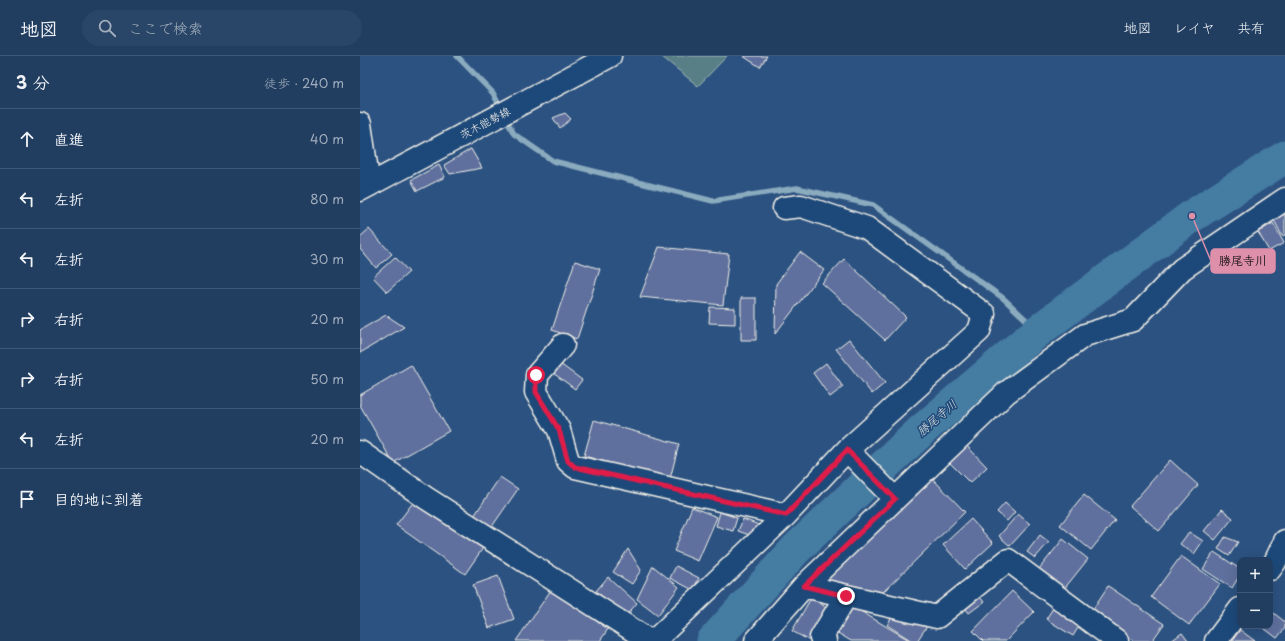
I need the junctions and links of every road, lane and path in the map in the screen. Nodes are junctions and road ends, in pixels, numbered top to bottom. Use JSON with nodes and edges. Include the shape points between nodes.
{"nodes":[{"id":1,"x":610,"y":56,"type":"edge"},
{"id":2,"x":360,"y":124,"type":"edge"},
{"id":3,"x":365,"y":188,"type":"edge"},
{"id":4,"x":1285,"y":199,"type":"edge"},
{"id":5,"x":784,"y":208,"type":"dead end"},
{"id":6,"x":563,"y":345,"type":"dead end"},
{"id":7,"x":847,"y":450,"type":"junction"},
{"id":8,"x":360,"y":452,"type":"edge"},
{"id":9,"x":895,"y":499,"type":"junction"},
{"id":10,"x":786,"y":515,"type":"junction"},
{"id":11,"x":1285,"y":541,"type":"edge"},
{"id":12,"x":1273,"y":565,"type":"edge"},
{"id":13,"x":804,"y":586,"type":"junction"},
{"id":14,"x":846,"y":596,"type":"junction"},
{"id":15,"x":1237,"y":613,"type":"edge"},
{"id":16,"x":650,"y":641,"type":"edge"},
{"id":17,"x":654,"y":641,"type":"edge"},
{"id":18,"x":756,"y":641,"type":"edge"},
{"id":19,"x":825,"y":641,"type":"edge"},
{"id":20,"x":1117,"y":641,"type":"edge"},
{"id":21,"x":1216,"y":641,"type":"edge"}],
"edges":[{"from":1,"to":3,"type":"street","name":"茨木能勢線"},
{"from":2,"to":3,"type":"street"},
{"from":4,"to":9,"type":"street","via":[[1182,269],[1134,320],[1085,335],[1006,393]]},
{"from":5,"to":7,"type":"street","via":[[802,206],[867,228],[984,314],[979,331]]},
{"from":6,"to":10,"type":"street","via":[[536,375],[536,392],[559,430],[568,461],[575,467]]},
{"from":7,"to":9,"type":"street"},
{"from":7,"to":10,"type":"street"},
{"from":8,"to":16,"type":"street","via":[[426,498]]},
{"from":9,"to":13,"type":"street"},
{"from":10,"to":17,"type":"street"},
{"from":11,"to":12,"type":"street"},
{"from":13,"to":14,"type":"street"},
{"from":13,"to":18,"type":"street"},
{"from":14,"to":19,"type":"street","via":[[821,638]]},
{"from":14,"to":20,"type":"street","via":[[936,617],[1008,560]]},
{"from":15,"to":21,"type":"street"}]}
